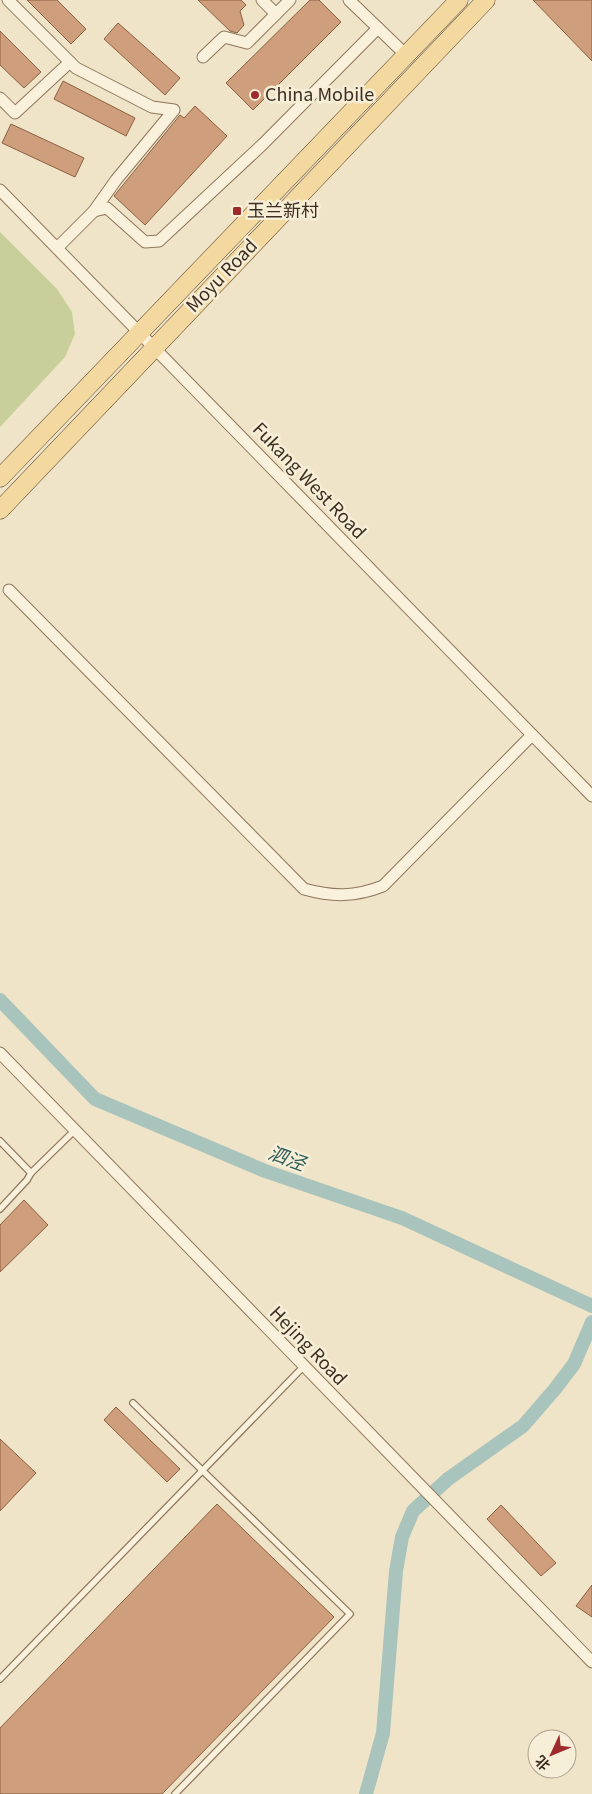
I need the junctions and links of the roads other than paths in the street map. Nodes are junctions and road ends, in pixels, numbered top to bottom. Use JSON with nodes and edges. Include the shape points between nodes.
{"nodes":[{"id":1,"x":8,"y":0,"type":"edge"},
{"id":2,"x":262,"y":0,"type":"edge"},
{"id":3,"x":290,"y":0,"type":"edge"},
{"id":4,"x":349,"y":0,"type":"edge"},
{"id":5,"x":459,"y":0,"type":"edge"},
{"id":6,"x":486,"y":0,"type":"edge"},
{"id":7,"x":276,"y":14,"type":"junction"},
{"id":8,"x":378,"y":28,"type":"junction"},
{"id":9,"x":406,"y":55,"type":"junction"},
{"id":10,"x":203,"y":57,"type":"dead end"},
{"id":11,"x":70,"y":62,"type":"junction"},
{"id":12,"x":0,"y":98,"type":"edge"},
{"id":13,"x":0,"y":190,"type":"edge"},
{"id":14,"x":94,"y":211,"type":"junction"},
{"id":15,"x":57,"y":248,"type":"junction"},
{"id":16,"x":140,"y":332,"type":"junction"},
{"id":17,"x":153,"y":347,"type":"junction"},
{"id":18,"x":0,"y":478,"type":"edge"},
{"id":19,"x":0,"y":510,"type":"edge"},
{"id":20,"x":9,"y":590,"type":"dead end"},
{"id":21,"x":532,"y":735,"type":"junction"},
{"id":22,"x":592,"y":796,"type":"edge"},
{"id":23,"x":0,"y":1053,"type":"edge"},
{"id":24,"x":75,"y":1130,"type":"junction"},
{"id":25,"x":0,"y":1141,"type":"edge"},
{"id":26,"x":31,"y":1173,"type":"junction"},
{"id":27,"x":0,"y":1209,"type":"edge"},
{"id":28,"x":304,"y":1366,"type":"junction"},
{"id":29,"x":133,"y":1404,"type":"dead end"},
{"id":30,"x":202,"y":1470,"type":"junction"},
{"id":31,"x":592,"y":1662,"type":"edge"},
{"id":32,"x":0,"y":1679,"type":"edge"},
{"id":33,"x":174,"y":1794,"type":"edge"}],
"edges":[{"from":1,"to":11,"type":"street"},
{"from":2,"to":7,"type":"street"},
{"from":3,"to":7,"type":"street"},
{"from":4,"to":8,"type":"street"},
{"from":5,"to":9,"type":"main road","name":"Moyu Road"},
{"from":6,"to":17,"type":"main road","name":"Moyu Road"},
{"from":7,"to":10,"type":"street","via":[[247,44],[224,37]]},
{"from":8,"to":9,"type":"street"},
{"from":8,"to":14,"type":"street","via":[[263,144],[159,241],[144,242],[107,208]]},
{"from":9,"to":16,"type":"main road","name":"Moyu Road"},
{"from":11,"to":12,"type":"street","via":[[15,113]]},
{"from":11,"to":14,"type":"street","via":[[152,107],[174,110]]},
{"from":13,"to":15,"type":"street","name":"Fukang West Road"},
{"from":14,"to":15,"type":"street"},
{"from":15,"to":16,"type":"street","name":"Fukang West Road"},
{"from":16,"to":17,"type":"street","name":"Fukang West Road"},
{"from":16,"to":18,"type":"main road","name":"Moyu Road"},
{"from":17,"to":19,"type":"main road","name":"Moyu Road"},
{"from":17,"to":21,"type":"street","name":"Fukang West Road"},
{"from":20,"to":21,"type":"street","via":[[304,889],[327,896],[364,893],[383,886]]},
{"from":21,"to":22,"type":"street","name":"Fukang West Road"},
{"from":23,"to":24,"type":"street","name":"Hejing Road"},
{"from":24,"to":26,"type":"lane"},
{"from":24,"to":28,"type":"street","name":"Hejing Road"},
{"from":25,"to":26,"type":"lane"},
{"from":26,"to":27,"type":"lane"},
{"from":28,"to":30,"type":"lane"},
{"from":28,"to":31,"type":"street","name":"Hejing Road"},
{"from":29,"to":30,"type":"lane"},
{"from":30,"to":32,"type":"lane"},
{"from":30,"to":33,"type":"lane","via":[[350,1614]]}]}
